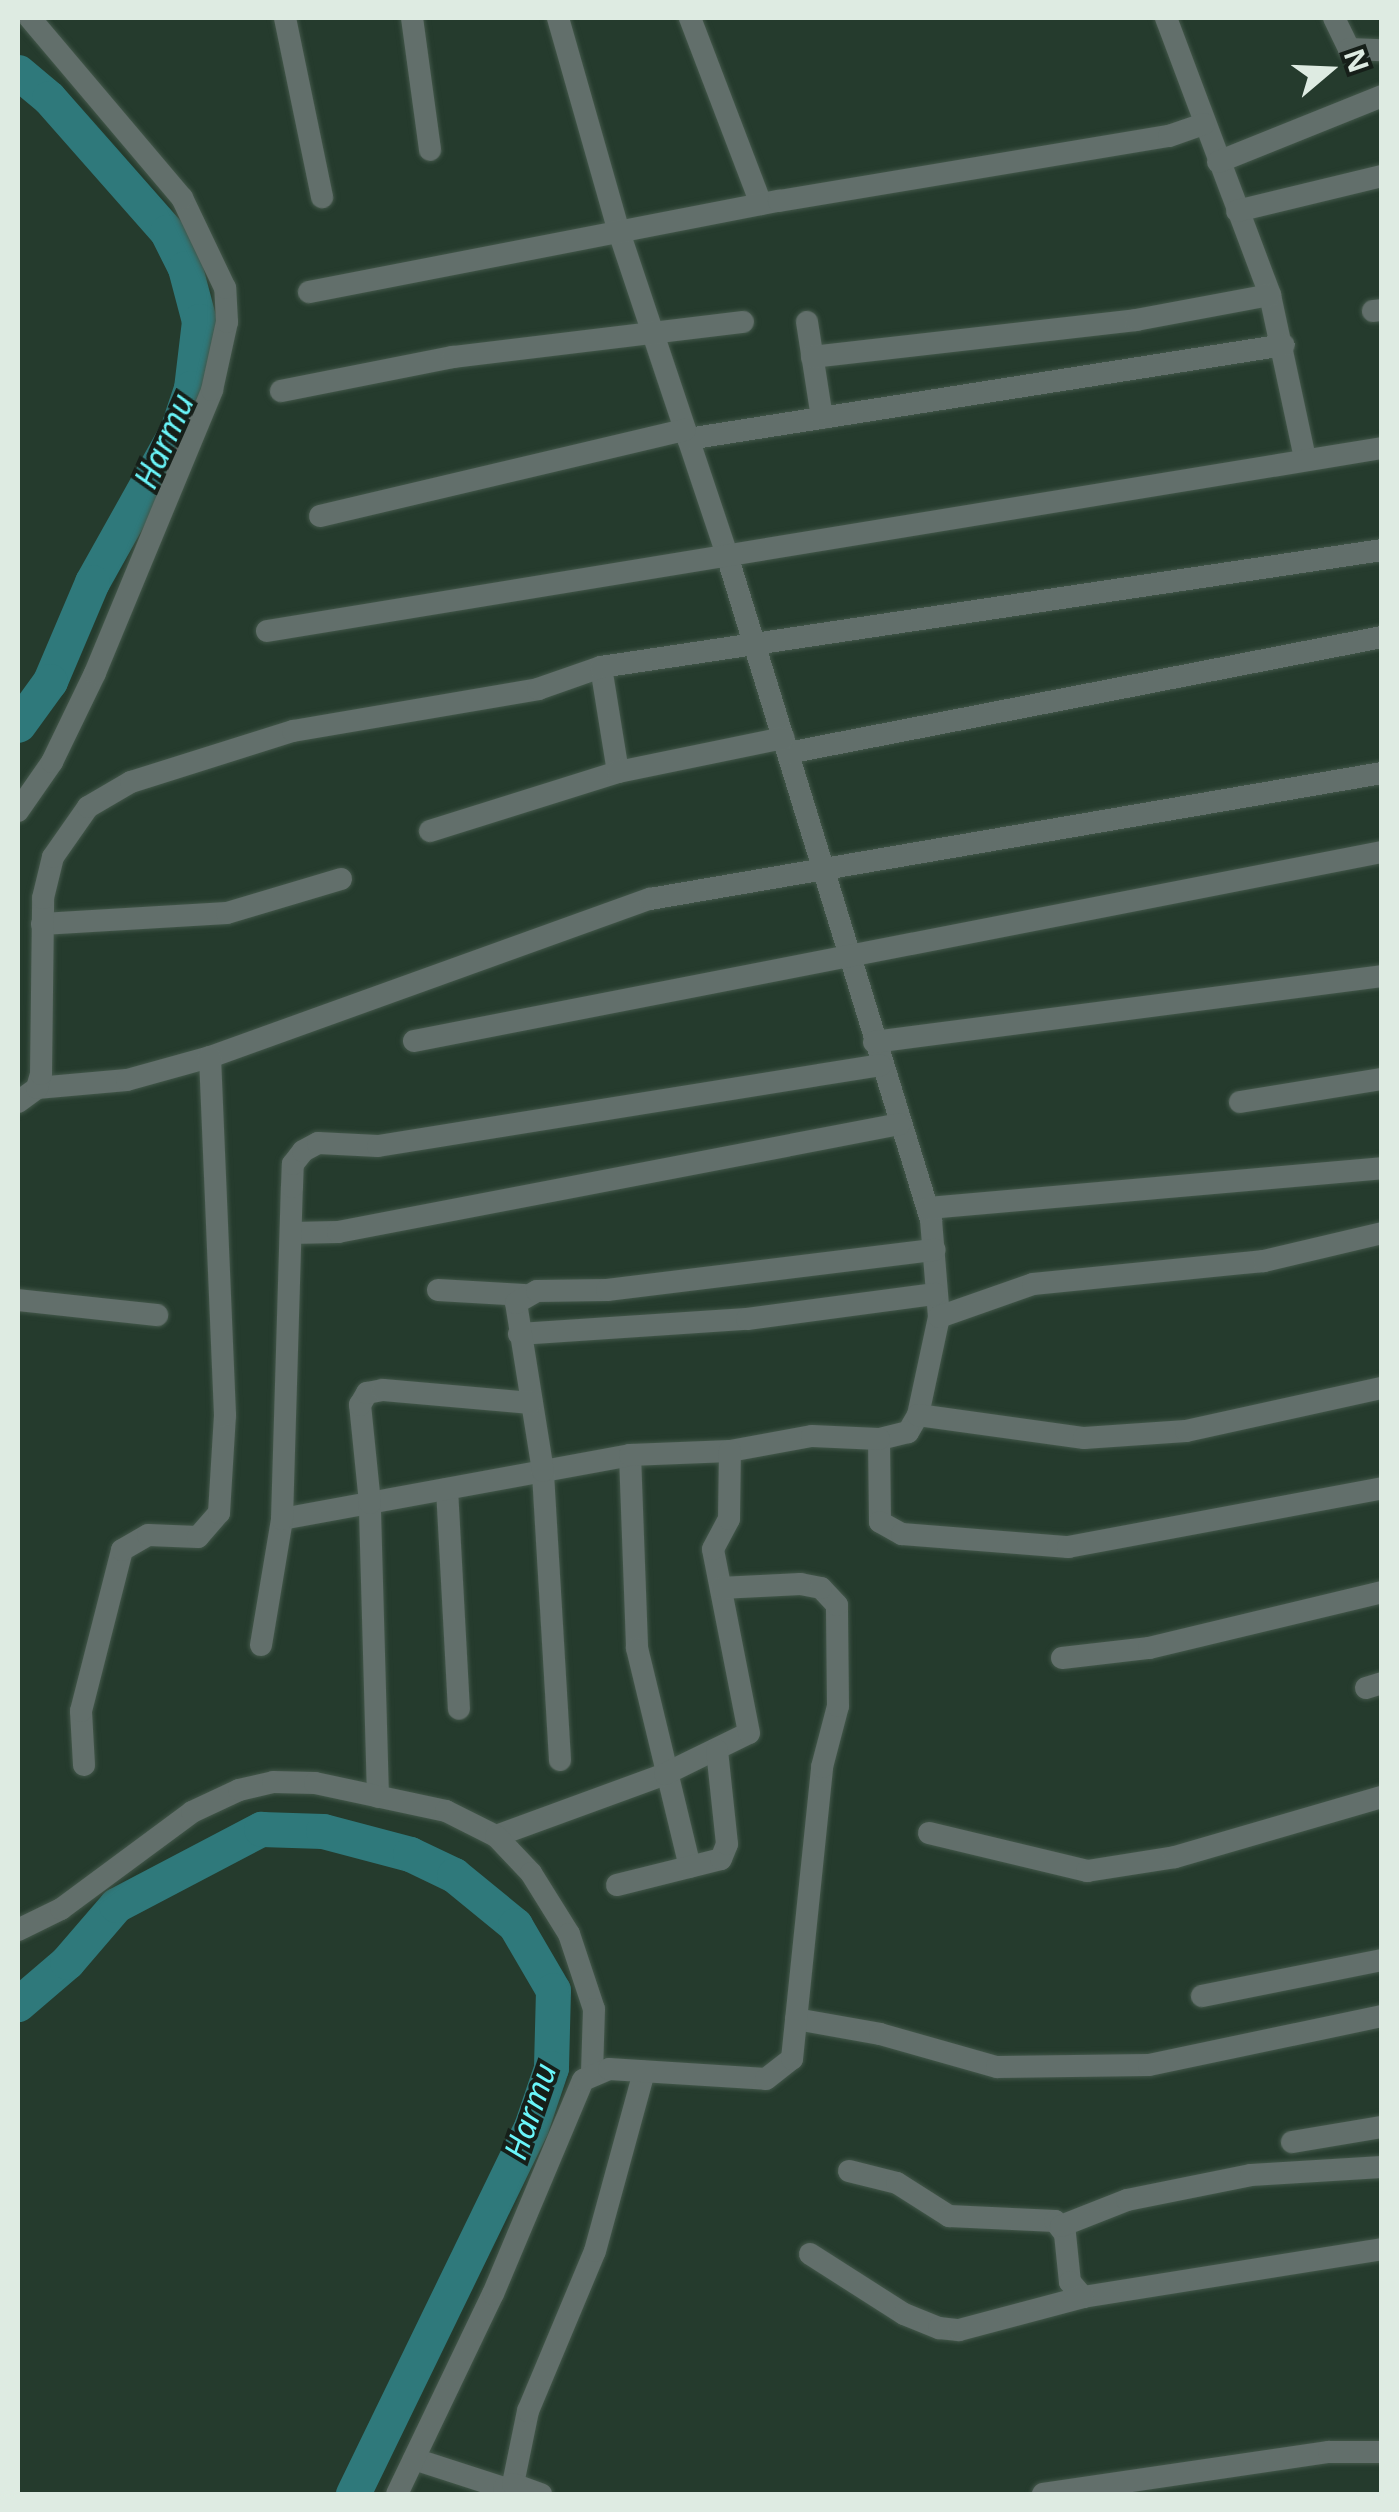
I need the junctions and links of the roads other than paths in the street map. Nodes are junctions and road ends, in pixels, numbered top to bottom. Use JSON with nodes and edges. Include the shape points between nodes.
{"nodes":[{"id":1,"x":30,"y":18,"type":"edge"},
{"id":2,"x":285,"y":18,"type":"edge"},
{"id":3,"x":412,"y":18,"type":"edge"},
{"id":4,"x":558,"y":18,"type":"edge"},
{"id":5,"x":690,"y":18,"type":"edge"},
{"id":6,"x":1166,"y":18,"type":"edge"},
{"id":7,"x":1334,"y":18,"type":"edge"},
{"id":8,"x":1382,"y":50,"type":"edge"},
{"id":9,"x":1382,"y":96,"type":"edge"},
{"id":10,"x":1204,"y":124,"type":"junction"},
{"id":11,"x":430,"y":150,"type":"dead end"},
{"id":12,"x":1218,"y":162,"type":"junction"},
{"id":13,"x":1382,"y":176,"type":"edge"},
{"id":14,"x":322,"y":198,"type":"dead end"},
{"id":15,"x":761,"y":204,"type":"junction"},
{"id":16,"x":1237,"y":210,"type":"junction"},
{"id":17,"x":619,"y":232,"type":"junction"},
{"id":18,"x":309,"y":292,"type":"dead end"},
{"id":19,"x":1270,"y":294,"type":"junction"},
{"id":20,"x":743,"y":322,"type":"dead end"},
{"id":21,"x":806,"y":322,"type":"dead end"},
{"id":22,"x":652,"y":333,"type":"junction"},
{"id":23,"x":1284,"y":345,"type":"junction"},
{"id":24,"x":812,"y":357,"type":"junction"},
{"id":25,"x":281,"y":392,"type":"dead end"},
{"id":26,"x":822,"y":418,"type":"junction"},
{"id":27,"x":686,"y":434,"type":"junction"},
{"id":28,"x":1382,"y":448,"type":"edge"},
{"id":29,"x":1305,"y":458,"type":"junction"},
{"id":30,"x":320,"y":516,"type":"dead end"},
{"id":31,"x":1382,"y":550,"type":"edge"},
{"id":32,"x":726,"y":552,"type":"junction"},
{"id":33,"x":266,"y":631,"type":"dead end"},
{"id":34,"x":1382,"y":637,"type":"edge"},
{"id":35,"x":753,"y":640,"type":"junction"},
{"id":36,"x":601,"y":667,"type":"junction"},
{"id":37,"x":786,"y":746,"type":"junction"},
{"id":38,"x":618,"y":772,"type":"junction"},
{"id":39,"x":1382,"y":773,"type":"edge"},
{"id":40,"x":18,"y":812,"type":"edge"},
{"id":41,"x":430,"y":831,"type":"dead end"},
{"id":42,"x":1382,"y":852,"type":"edge"},
{"id":43,"x":826,"y":871,"type":"junction"},
{"id":44,"x":341,"y":879,"type":"dead end"},
{"id":45,"x":42,"y":924,"type":"junction"},
{"id":46,"x":849,"y":954,"type":"junction"},
{"id":47,"x":1382,"y":976,"type":"edge"},
{"id":48,"x":414,"y":1041,"type":"dead end"},
{"id":49,"x":874,"y":1042,"type":"junction"},
{"id":50,"x":210,"y":1057,"type":"junction"},
{"id":51,"x":881,"y":1065,"type":"junction"},
{"id":52,"x":1382,"y":1079,"type":"edge"},
{"id":53,"x":27,"y":1095,"type":"edge"},
{"id":54,"x":1240,"y":1102,"type":"dead end"},
{"id":55,"x":900,"y":1124,"type":"junction"},
{"id":56,"x":1382,"y":1168,"type":"edge"},
{"id":57,"x":928,"y":1208,"type":"junction"},
{"id":58,"x":290,"y":1233,"type":"junction"},
{"id":59,"x":1382,"y":1233,"type":"edge"},
{"id":60,"x":935,"y":1250,"type":"junction"},
{"id":61,"x":438,"y":1290,"type":"dead end"},
{"id":62,"x":524,"y":1294,"type":"junction"},
{"id":63,"x":18,"y":1300,"type":"edge"},
{"id":64,"x":937,"y":1305,"type":"junction"},
{"id":65,"x":157,"y":1315,"type":"dead end"},
{"id":66,"x":519,"y":1334,"type":"junction"},
{"id":67,"x":1382,"y":1388,"type":"edge"},
{"id":68,"x":531,"y":1403,"type":"junction"},
{"id":69,"x":918,"y":1415,"type":"junction"},
{"id":70,"x":879,"y":1439,"type":"junction"},
{"id":71,"x":730,"y":1451,"type":"junction"},
{"id":72,"x":630,"y":1456,"type":"junction"},
{"id":73,"x":542,"y":1471,"type":"junction"},
{"id":74,"x":1382,"y":1488,"type":"edge"},
{"id":75,"x":446,"y":1489,"type":"junction"},
{"id":76,"x":370,"y":1502,"type":"junction"},
{"id":77,"x":282,"y":1518,"type":"junction"},
{"id":78,"x":721,"y":1588,"type":"junction"},
{"id":79,"x":1382,"y":1592,"type":"edge"},
{"id":80,"x":261,"y":1645,"type":"dead end"},
{"id":81,"x":1062,"y":1658,"type":"dead end"},
{"id":82,"x":459,"y":1709,"type":"dead end"},
{"id":83,"x":717,"y":1750,"type":"junction"},
{"id":84,"x":560,"y":1760,"type":"dead end"},
{"id":85,"x":84,"y":1765,"type":"dead end"},
{"id":86,"x":665,"y":1774,"type":"junction"},
{"id":87,"x":378,"y":1797,"type":"junction"},
{"id":88,"x":1382,"y":1797,"type":"edge"},
{"id":89,"x":929,"y":1833,"type":"dead end"},
{"id":90,"x":496,"y":1836,"type":"junction"},
{"id":91,"x":690,"y":1867,"type":"junction"},
{"id":92,"x":617,"y":1885,"type":"dead end"},
{"id":93,"x":18,"y":1930,"type":"edge"},
{"id":94,"x":1382,"y":1960,"type":"edge"},
{"id":95,"x":1202,"y":1996,"type":"dead end"},
{"id":96,"x":1382,"y":2016,"type":"edge"},
{"id":97,"x":796,"y":2020,"type":"junction"},
{"id":98,"x":592,"y":2071,"type":"junction"},
{"id":99,"x":644,"y":2072,"type":"junction"},
{"id":100,"x":1382,"y":2127,"type":"edge"},
{"id":101,"x":1292,"y":2142,"type":"dead end"},
{"id":102,"x":1382,"y":2166,"type":"edge"},
{"id":103,"x":849,"y":2172,"type":"dead end"},
{"id":104,"x":1061,"y":2226,"type":"junction"},
{"id":105,"x":1382,"y":2249,"type":"edge"},
{"id":106,"x":810,"y":2254,"type":"dead end"},
{"id":107,"x":1084,"y":2297,"type":"junction"},
{"id":108,"x":1382,"y":2452,"type":"edge"},
{"id":109,"x":414,"y":2459,"type":"junction"},
{"id":110,"x":513,"y":2484,"type":"junction"},
{"id":111,"x":475,"y":2487,"type":"edge"},
{"id":112,"x":398,"y":2494,"type":"edge"},
{"id":113,"x":541,"y":2494,"type":"edge"},
{"id":114,"x":1043,"y":2494,"type":"edge"}],
"edges":[{"from":1,"to":40,"type":"street","via":[[182,198],[225,288],[227,322],[212,390],[95,673],[52,762]]},
{"from":2,"to":14,"type":"street"},
{"from":3,"to":11,"type":"street"},
{"from":4,"to":17,"type":"street"},
{"from":5,"to":15,"type":"street"},
{"from":6,"to":10,"type":"street"},
{"from":7,"to":8,"type":"street","via":[[1348,50]]},
{"from":9,"to":12,"type":"street"},
{"from":10,"to":12,"type":"street"},
{"from":10,"to":15,"type":"street","via":[[1169,136]]},
{"from":12,"to":16,"type":"street"},
{"from":13,"to":16,"type":"street"},
{"from":15,"to":17,"type":"street"},
{"from":16,"to":19,"type":"street"},
{"from":17,"to":18,"type":"street"},
{"from":17,"to":22,"type":"street"},
{"from":19,"to":23,"type":"street"},
{"from":19,"to":24,"type":"street","via":[[1136,320]]},
{"from":20,"to":22,"type":"street"},
{"from":21,"to":24,"type":"street"},
{"from":22,"to":25,"type":"street","via":[[454,357]]},
{"from":22,"to":27,"type":"street"},
{"from":23,"to":26,"type":"street"},
{"from":23,"to":29,"type":"street"},
{"from":24,"to":26,"type":"street"},
{"from":26,"to":27,"type":"street"},
{"from":27,"to":30,"type":"street"},
{"from":27,"to":32,"type":"street"},
{"from":28,"to":29,"type":"street"},
{"from":29,"to":32,"type":"street"},
{"from":31,"to":35,"type":"street"},
{"from":32,"to":33,"type":"street"},
{"from":32,"to":35,"type":"street"},
{"from":34,"to":37,"type":"street"},
{"from":35,"to":36,"type":"street"},
{"from":35,"to":37,"type":"street"},
{"from":36,"to":38,"type":"street"},
{"from":36,"to":45,"type":"street","via":[[538,688],[292,731],[120,787],[71,824],[54,857]]},
{"from":37,"to":38,"type":"street"},
{"from":37,"to":43,"type":"street"},
{"from":38,"to":41,"type":"street"},
{"from":39,"to":43,"type":"street"},
{"from":42,"to":46,"type":"street"},
{"from":43,"to":46,"type":"street"},
{"from":43,"to":50,"type":"street","via":[[650,899]]},
{"from":44,"to":45,"type":"street","via":[[227,914]]},
{"from":45,"to":53,"type":"street"},
{"from":46,"to":48,"type":"street"},
{"from":46,"to":49,"type":"street"},
{"from":47,"to":49,"type":"street"},
{"from":49,"to":51,"type":"street"},
{"from":50,"to":53,"type":"street","via":[[128,1080]]},
{"from":50,"to":85,"type":"street","via":[[225,1414],[219,1513],[198,1537],[148,1535],[122,1550],[81,1711]]},
{"from":51,"to":55,"type":"street"},
{"from":51,"to":58,"type":"street","via":[[378,1146],[318,1144],[293,1164]]},
{"from":52,"to":54,"type":"street"},
{"from":55,"to":57,"type":"street"},
{"from":55,"to":58,"type":"street","via":[[338,1232]]},
{"from":56,"to":57,"type":"street"},
{"from":57,"to":60,"type":"street"},
{"from":58,"to":77,"type":"street"},
{"from":59,"to":64,"type":"street","via":[[1264,1261],[1033,1284]]},
{"from":60,"to":62,"type":"street"},
{"from":60,"to":64,"type":"street"},
{"from":61,"to":62,"type":"street"},
{"from":62,"to":66,"type":"street","via":[[516,1303]]},
{"from":63,"to":65,"type":"street"},
{"from":64,"to":66,"type":"street"},
{"from":64,"to":69,"type":"street"},
{"from":66,"to":68,"type":"street"},
{"from":67,"to":69,"type":"street","via":[[1186,1432],[1084,1438]]},
{"from":68,"to":73,"type":"street"},
{"from":68,"to":76,"type":"street","via":[[366,1394],[360,1405]]},
{"from":69,"to":70,"type":"street","via":[[908,1432]]},
{"from":70,"to":71,"type":"street","via":[[812,1436]]},
{"from":70,"to":74,"type":"street","via":[[880,1522],[913,1535],[1068,1547]]},
{"from":71,"to":72,"type":"street"},
{"from":71,"to":78,"type":"street","via":[[728,1519],[714,1549]]},
{"from":72,"to":73,"type":"street"},
{"from":72,"to":86,"type":"street","via":[[637,1648]]},
{"from":73,"to":75,"type":"street"},
{"from":73,"to":84,"type":"street"},
{"from":75,"to":76,"type":"street"},
{"from":75,"to":82,"type":"street"},
{"from":76,"to":77,"type":"street"},
{"from":76,"to":87,"type":"street"},
{"from":77,"to":80,"type":"street"},
{"from":78,"to":83,"type":"street","via":[[750,1726],[746,1738]]},
{"from":78,"to":97,"type":"street","via":[[800,1584],[821,1588],[837,1605],[838,1706],[822,1767]]},
{"from":79,"to":81,"type":"street","via":[[1149,1648]]},
{"from":83,"to":86,"type":"street"},
{"from":83,"to":91,"type":"street","via":[[726,1852]]},
{"from":86,"to":90,"type":"street"},
{"from":86,"to":91,"type":"street"},
{"from":87,"to":90,"type":"street","via":[[446,1811]]},
{"from":87,"to":93,"type":"street","via":[[315,1783],[239,1790],[192,1812],[61,1909]]},
{"from":88,"to":89,"type":"street","via":[[1175,1857],[1086,1871]]},
{"from":90,"to":98,"type":"street","via":[[530,1873],[569,1934],[594,2009]]},
{"from":91,"to":92,"type":"street"},
{"from":94,"to":95,"type":"street"},
{"from":96,"to":97,"type":"street","via":[[1149,2064],[997,2067],[880,2034]]},
{"from":97,"to":99,"type":"street","via":[[792,2059],[766,2079]]},
{"from":98,"to":99,"type":"street"},
{"from":98,"to":109,"type":"street"},
{"from":99,"to":110,"type":"street","via":[[595,2251],[528,2411]]},
{"from":100,"to":101,"type":"street"},
{"from":102,"to":104,"type":"street","via":[[1252,2175],[1127,2200]]},
{"from":103,"to":104,"type":"street","via":[[897,2183],[949,2216]]},
{"from":104,"to":107,"type":"street","via":[[1070,2282]]},
{"from":105,"to":107,"type":"street"},
{"from":106,"to":107,"type":"street","via":[[904,2314],[939,2328],[960,2330]]},
{"from":108,"to":114,"type":"street","via":[[1329,2452]]},
{"from":109,"to":111,"type":"street"},
{"from":109,"to":112,"type":"street"},
{"from":110,"to":111,"type":"street"},
{"from":110,"to":113,"type":"street"}]}
